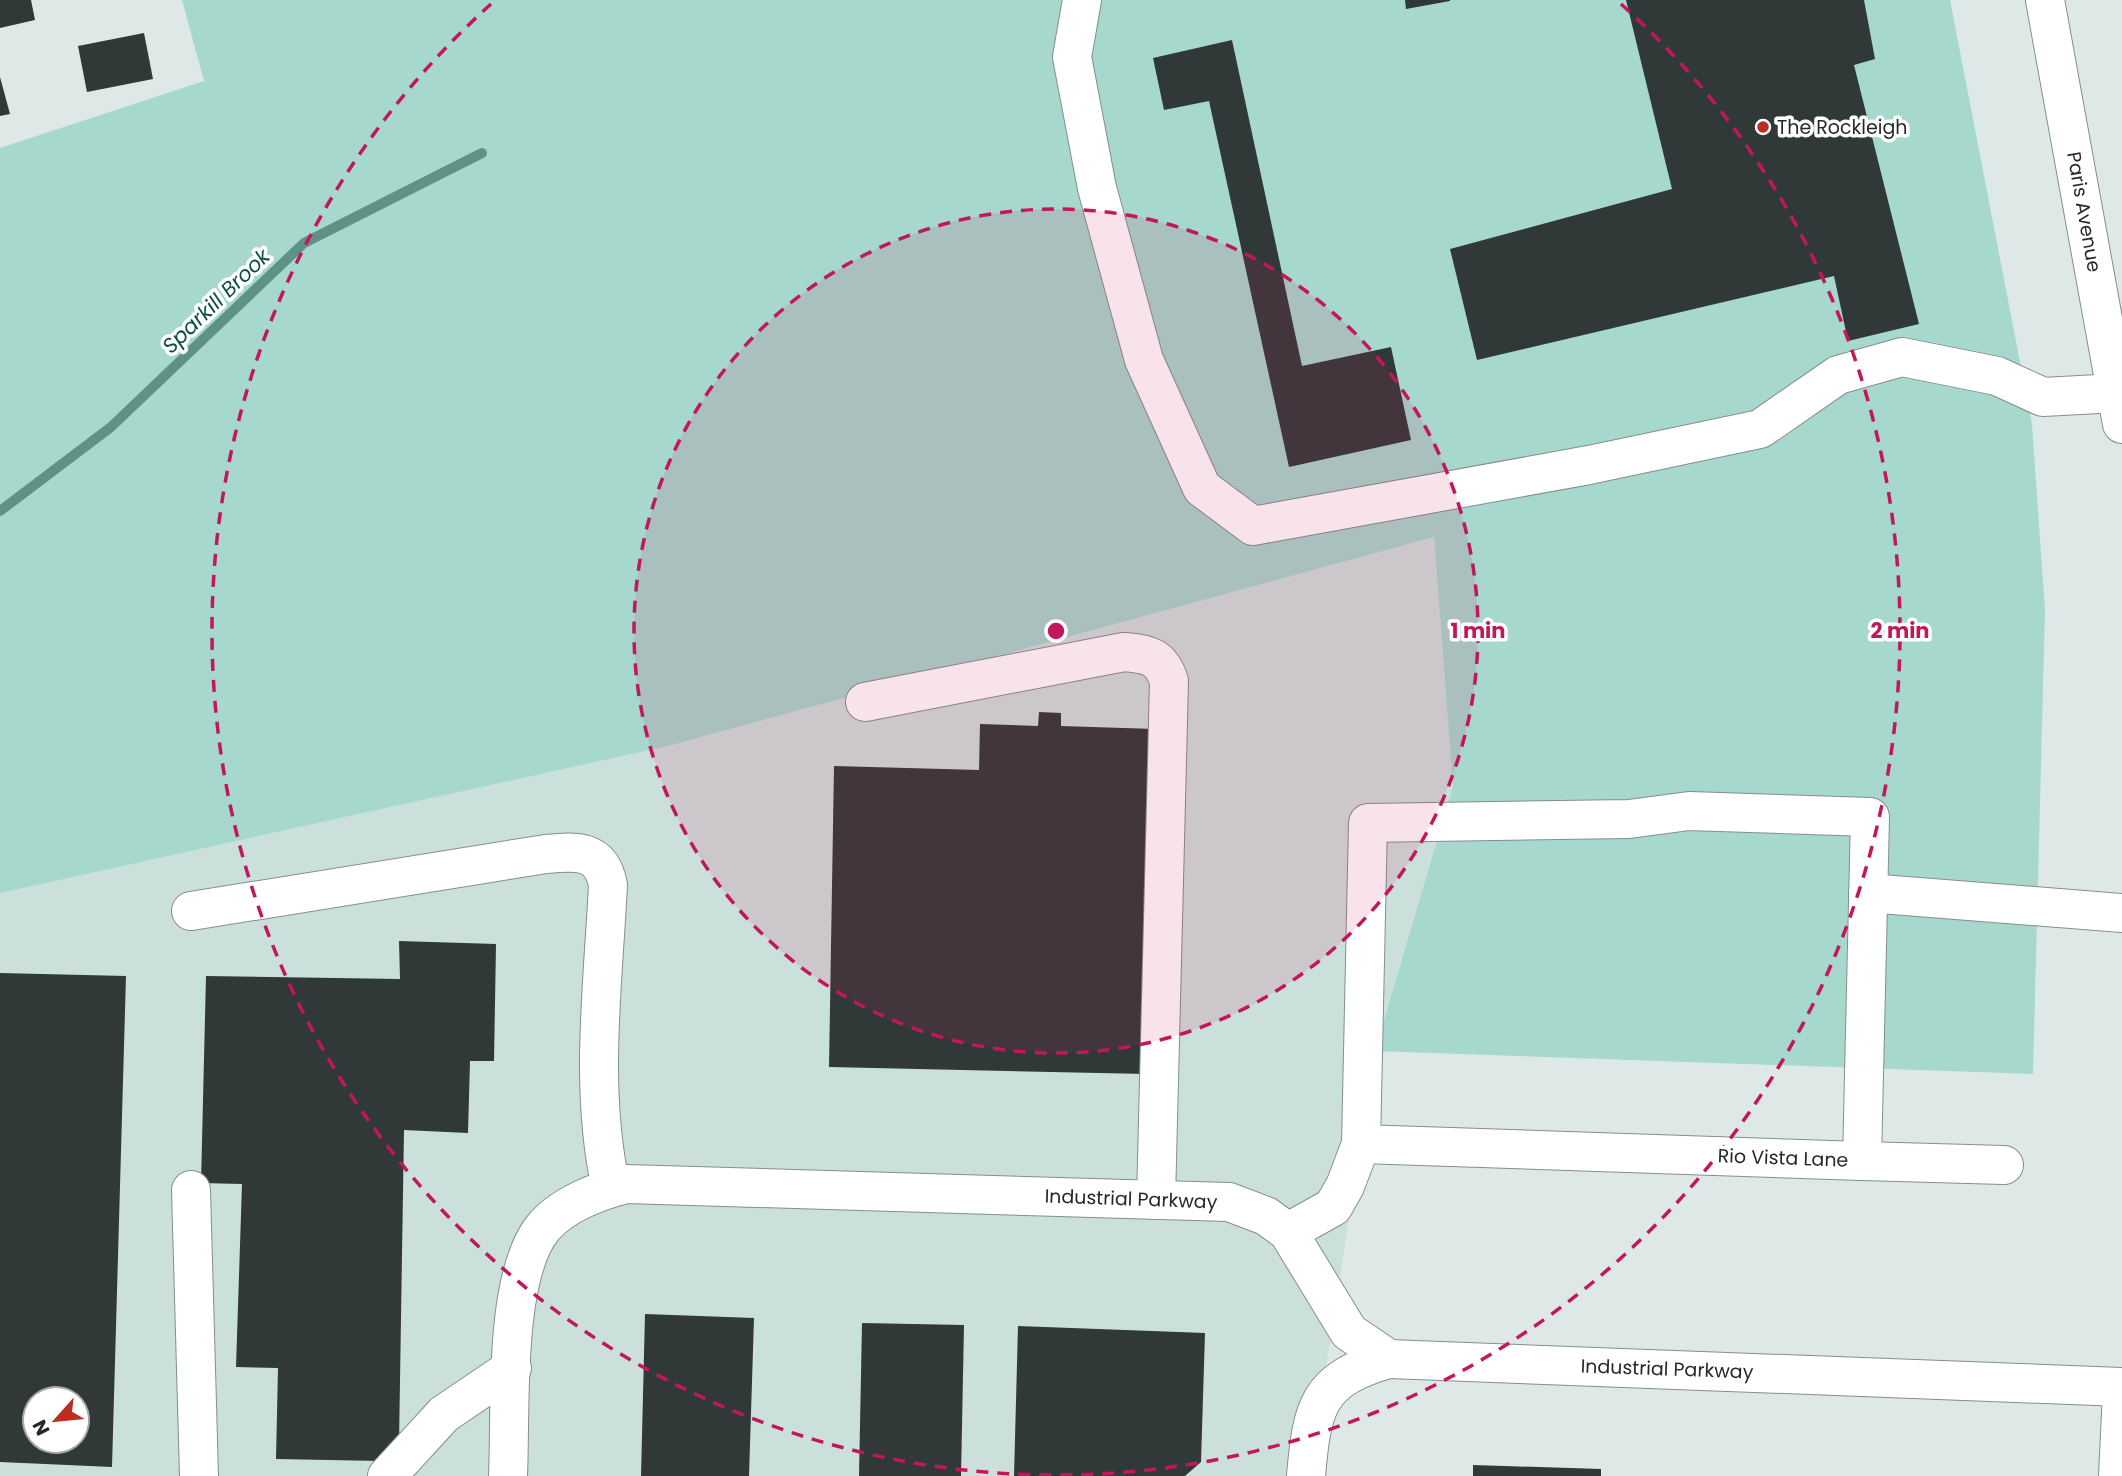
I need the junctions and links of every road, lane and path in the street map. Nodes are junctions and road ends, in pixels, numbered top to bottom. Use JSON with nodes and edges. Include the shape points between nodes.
{"nodes":[{"id":1,"x":1082,"y":0,"type":"edge"},
{"id":2,"x":2045,"y":0,"type":"edge"},
{"id":3,"x":2120,"y":408,"type":"edge"},
{"id":4,"x":864,"y":702,"type":"dead end"},
{"id":5,"x":1868,"y":894,"type":"junction"},
{"id":6,"x":191,"y":911,"type":"dead end"},
{"id":7,"x":2122,"y":913,"type":"edge"},
{"id":8,"x":1361,"y":1144,"type":"junction"},
{"id":9,"x":1862,"y":1161,"type":"junction"},
{"id":10,"x":2004,"y":1166,"type":"dead end"},
{"id":11,"x":611,"y":1188,"type":"junction"},
{"id":12,"x":191,"y":1190,"type":"dead end"},
{"id":13,"x":1156,"y":1200,"type":"junction"},
{"id":14,"x":1288,"y":1232,"type":"junction"},
{"id":15,"x":1389,"y":1359,"type":"junction"},
{"id":16,"x":512,"y":1368,"type":"junction"},
{"id":17,"x":2122,"y":1387,"type":"edge"},
{"id":18,"x":2122,"y":1392,"type":"edge"},
{"id":19,"x":199,"y":1476,"type":"edge"},
{"id":20,"x":387,"y":1476,"type":"edge"},
{"id":21,"x":508,"y":1476,"type":"edge"},
{"id":22,"x":1306,"y":1476,"type":"edge"},
{"id":23,"x":2118,"y":1476,"type":"edge"}],
"edges":[{"from":1,"to":3,"type":"street","via":[[1072,57],[1097,188],[1144,360],[1202,488],[1252,526],[1589,466],[1760,429],[1838,375],[1902,357],[1997,376],[2043,397]]},
{"from":2,"to":3,"type":"street","name":"Paris Avenue"},
{"from":4,"to":13,"type":"street","via":[[1124,652],[1152,655],[1165,667],[1169,681]]},
{"from":5,"to":7,"type":"street"},
{"from":5,"to":8,"type":"street","name":"Rio Vista Lane","via":[[1870,817],[1689,811],[1629,820],[1367,823]]},
{"from":5,"to":9,"type":"street","name":"Rio Vista Lane"},
{"from":6,"to":11,"type":"street","via":[[546,854],[579,851],[596,860],[605,870],[608,885],[599,1081],[601,1143]]},
{"from":8,"to":9,"type":"street","name":"Rio Vista Lane"},
{"from":8,"to":14,"type":"street","via":[[1333,1207]]},
{"from":9,"to":10,"type":"street"},
{"from":11,"to":13,"type":"street","name":"Industrial Parkway","via":[[626,1184]]},
{"from":11,"to":16,"type":"street","name":"Industrial Parkway","via":[[543,1227],[524,1259],[516,1299]]},
{"from":12,"to":19,"type":"street"},
{"from":13,"to":14,"type":"street","name":"Industrial Parkway","via":[[1229,1202],[1266,1216]]},
{"from":14,"to":15,"type":"street","name":"Industrial Parkway","via":[[1349,1332]]},
{"from":15,"to":17,"type":"street","name":"Industrial Parkway"},
{"from":15,"to":22,"type":"street","via":[[1355,1368],[1329,1389],[1310,1426]]},
{"from":16,"to":20,"type":"street","via":[[444,1414]]},
{"from":16,"to":21,"type":"street","name":"Industrial Parkway"},
{"from":18,"to":23,"type":"street"}]}
